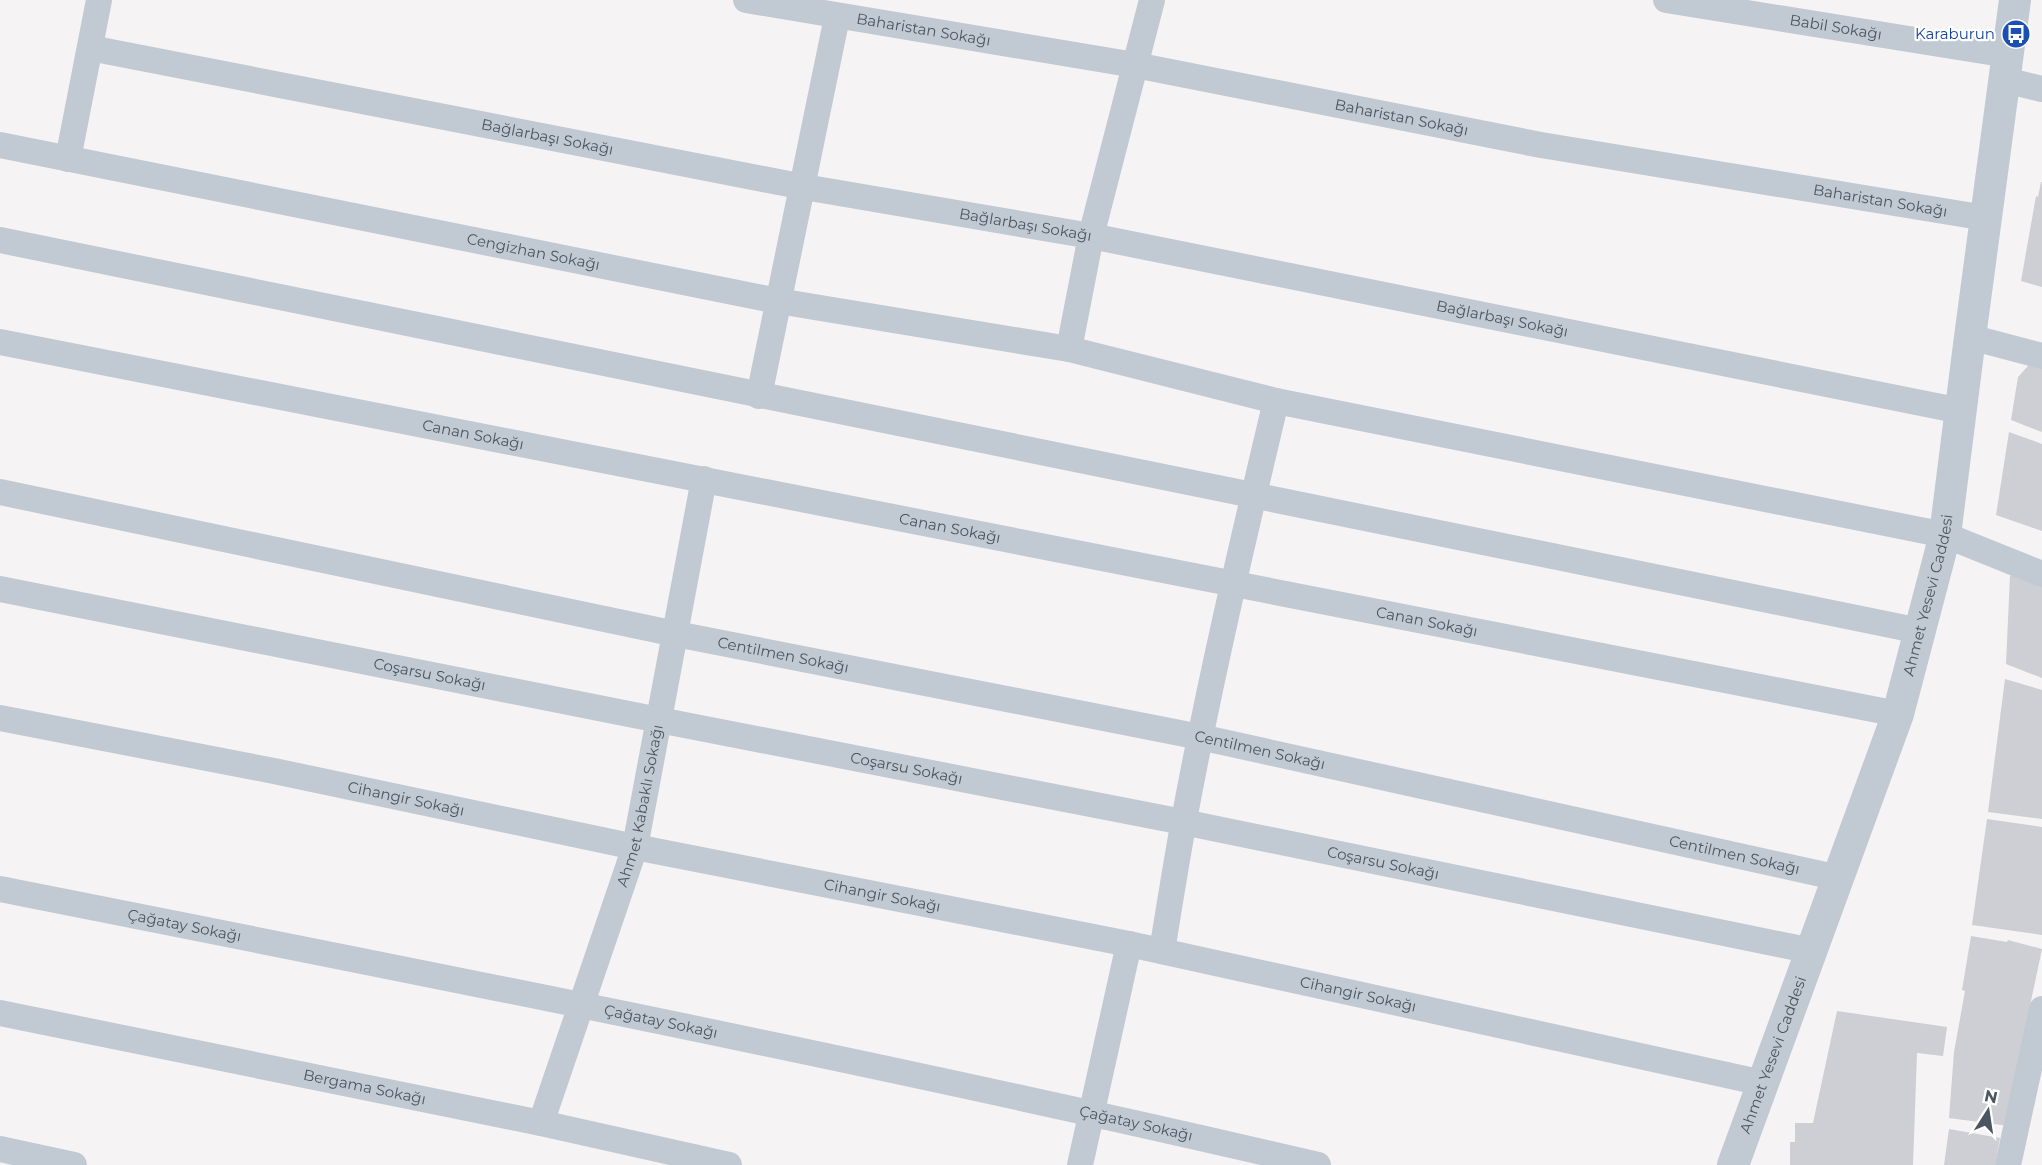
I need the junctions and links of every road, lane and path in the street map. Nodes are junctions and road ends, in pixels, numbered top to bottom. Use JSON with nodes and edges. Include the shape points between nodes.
{"nodes":[{"id":1,"x":99,"y":0,"type":"edge"},
{"id":2,"x":746,"y":0,"type":"edge"},
{"id":3,"x":1152,"y":0,"type":"edge"},
{"id":4,"x":1666,"y":0,"type":"edge"},
{"id":5,"x":2015,"y":0,"type":"edge"},
{"id":6,"x":823,"y":10,"type":"edge"},
{"id":7,"x":90,"y":48,"type":"junction"},
{"id":8,"x":1136,"y":65,"type":"junction"},
{"id":9,"x":2006,"y":67,"type":"junction"},
{"id":10,"x":2042,"y":89,"type":"edge"},
{"id":11,"x":0,"y":145,"type":"edge"},
{"id":12,"x":68,"y":159,"type":"junction"},
{"id":13,"x":804,"y":187,"type":"junction"},
{"id":14,"x":1986,"y":218,"type":"junction"},
{"id":15,"x":1091,"y":236,"type":"junction"},
{"id":16,"x":0,"y":240,"type":"edge"},
{"id":17,"x":778,"y":301,"type":"junction"},
{"id":18,"x":1970,"y":337,"type":"junction"},
{"id":19,"x":0,"y":342,"type":"edge"},
{"id":20,"x":1069,"y":349,"type":"junction"},
{"id":21,"x":2042,"y":356,"type":"edge"},
{"id":22,"x":759,"y":396,"type":"junction"},
{"id":23,"x":1276,"y":401,"type":"junction"},
{"id":24,"x":1960,"y":411,"type":"junction"},
{"id":25,"x":704,"y":479,"type":"junction"},
{"id":26,"x":0,"y":492,"type":"edge"},
{"id":27,"x":1254,"y":496,"type":"junction"},
{"id":28,"x":1945,"y":536,"type":"junction"},
{"id":29,"x":2042,"y":574,"type":"edge"},
{"id":30,"x":1233,"y":583,"type":"junction"},
{"id":31,"x":0,"y":589,"type":"edge"},
{"id":32,"x":1920,"y":631,"type":"junction"},
{"id":33,"x":676,"y":634,"type":"junction"},
{"id":34,"x":1898,"y":714,"type":"junction"},
{"id":35,"x":0,"y":718,"type":"edge"},
{"id":36,"x":659,"y":720,"type":"junction"},
{"id":37,"x":1200,"y":737,"type":"junction"},
{"id":38,"x":1183,"y":822,"type":"junction"},
{"id":39,"x":635,"y":847,"type":"junction"},
{"id":40,"x":1839,"y":878,"type":"junction"},
{"id":41,"x":0,"y":889,"type":"edge"},
{"id":42,"x":1129,"y":944,"type":"junction"},
{"id":43,"x":1162,"y":951,"type":"junction"},
{"id":44,"x":1812,"y":951,"type":"junction"},
{"id":45,"x":581,"y":1004,"type":"junction"},
{"id":46,"x":2042,"y":1009,"type":"edge"},
{"id":47,"x":0,"y":1013,"type":"edge"},
{"id":48,"x":2039,"y":1036,"type":"edge"},
{"id":49,"x":1763,"y":1083,"type":"junction"},
{"id":50,"x":1092,"y":1112,"type":"junction"},
{"id":51,"x":541,"y":1123,"type":"junction"},
{"id":52,"x":0,"y":1149,"type":"edge"},
{"id":53,"x":74,"y":1165,"type":"edge"},
{"id":54,"x":729,"y":1165,"type":"edge"},
{"id":55,"x":1080,"y":1165,"type":"edge"},
{"id":56,"x":1318,"y":1165,"type":"edge"},
{"id":57,"x":1733,"y":1165,"type":"edge"},
{"id":58,"x":2008,"y":1165,"type":"edge"}],
"edges":[{"from":1,"to":7,"type":"street"},
{"from":2,"to":6,"type":"street","name":"Baharistan Sokağı"},
{"from":3,"to":8,"type":"street"},
{"from":4,"to":9,"type":"street","name":"Babil Sokağı"},
{"from":5,"to":9,"type":"street","name":"Ahmet Yesevi Caddesi"},
{"from":6,"to":8,"type":"street","name":"Baharistan Sokağı"},
{"from":6,"to":13,"type":"street"},
{"from":7,"to":12,"type":"street"},
{"from":7,"to":13,"type":"street","name":"Bağlarbaşı Sokağı"},
{"from":8,"to":14,"type":"street","name":"Baharistan Sokağı","via":[[1541,145]]},
{"from":8,"to":15,"type":"street"},
{"from":9,"to":10,"type":"street","name":"Babil Sokağı"},
{"from":9,"to":14,"type":"street","name":"Ahmet Yesevi Caddesi"},
{"from":11,"to":12,"type":"street","name":"Cengizhan Sokağı"},
{"from":12,"to":17,"type":"street","name":"Cengizhan Sokağı"},
{"from":13,"to":15,"type":"street","name":"Bağlarbaşı Sokağı"},
{"from":13,"to":17,"type":"street"},
{"from":14,"to":18,"type":"street","name":"Ahmet Yesevi Caddesi"},
{"from":15,"to":20,"type":"street"},
{"from":15,"to":24,"type":"street","name":"Bağlarbaşı Sokağı"},
{"from":16,"to":22,"type":"street"},
{"from":17,"to":20,"type":"street","name":"Cengizhan Sokağı"},
{"from":17,"to":22,"type":"street"},
{"from":18,"to":21,"type":"street"},
{"from":18,"to":24,"type":"street","name":"Ahmet Yesevi Caddesi"},
{"from":19,"to":25,"type":"street","name":"Canan Sokağı"},
{"from":20,"to":23,"type":"street","name":"Cengizhan Sokağı"},
{"from":22,"to":27,"type":"street"},
{"from":23,"to":27,"type":"street"},
{"from":23,"to":28,"type":"street","name":"Cengizhan Sokağı"},
{"from":24,"to":28,"type":"street","name":"Ahmet Yesevi Caddesi"},
{"from":25,"to":30,"type":"street","name":"Canan Sokağı"},
{"from":25,"to":33,"type":"street","name":"Ahmet Kabaklı Sokağı"},
{"from":26,"to":33,"type":"street","name":"Centilmen Sokağı"},
{"from":27,"to":30,"type":"street"},
{"from":27,"to":32,"type":"street"},
{"from":28,"to":29,"type":"street","name":"Cengizhan Sokağı"},
{"from":28,"to":32,"type":"street","name":"Ahmet Yesevi Caddesi"},
{"from":30,"to":34,"type":"street","name":"Canan Sokağı"},
{"from":30,"to":37,"type":"street"},
{"from":31,"to":36,"type":"street","name":"Coşarsu Sokağı"},
{"from":32,"to":34,"type":"street","name":"Ahmet Yesevi Caddesi"},
{"from":33,"to":36,"type":"street","name":"Ahmet Kabaklı Sokağı"},
{"from":33,"to":37,"type":"street","name":"Centilmen Sokağı"},
{"from":34,"to":40,"type":"street","name":"Ahmet Yesevi Caddesi"},
{"from":35,"to":39,"type":"street","name":"Cihangir Sokağı"},
{"from":36,"to":38,"type":"street","name":"Coşarsu Sokağı"},
{"from":36,"to":39,"type":"street","name":"Ahmet Kabaklı Sokağı"},
{"from":37,"to":38,"type":"street"},
{"from":37,"to":40,"type":"street","name":"Centilmen Sokağı"},
{"from":38,"to":43,"type":"street"},
{"from":38,"to":44,"type":"street","name":"Coşarsu Sokağı"},
{"from":39,"to":42,"type":"street","name":"Cihangir Sokağı"},
{"from":39,"to":45,"type":"street","name":"Ahmet Kabaklı Sokağı"},
{"from":40,"to":44,"type":"street","name":"Ahmet Yesevi Caddesi"},
{"from":41,"to":45,"type":"street","name":"Çağatay Sokağı"},
{"from":42,"to":43,"type":"street","name":"Cihangir Sokağı"},
{"from":42,"to":50,"type":"street"},
{"from":43,"to":49,"type":"street","name":"Cihangir Sokağı"},
{"from":44,"to":49,"type":"street","name":"Ahmet Yesevi Caddesi"},
{"from":45,"to":50,"type":"street","name":"Çağatay Sokağı"},
{"from":45,"to":51,"type":"street","name":"Ahmet Kabaklı Sokağı"},
{"from":46,"to":48,"type":"street"},
{"from":47,"to":51,"type":"street","name":"Bergama Sokağı"},
{"from":48,"to":58,"type":"street"},
{"from":49,"to":57,"type":"street","name":"Ahmet Yesevi Caddesi"},
{"from":50,"to":55,"type":"street"},
{"from":50,"to":56,"type":"street","name":"Çağatay Sokağı"},
{"from":51,"to":54,"type":"street","name":"Bergama Sokağı"},
{"from":52,"to":53,"type":"street"}]}
